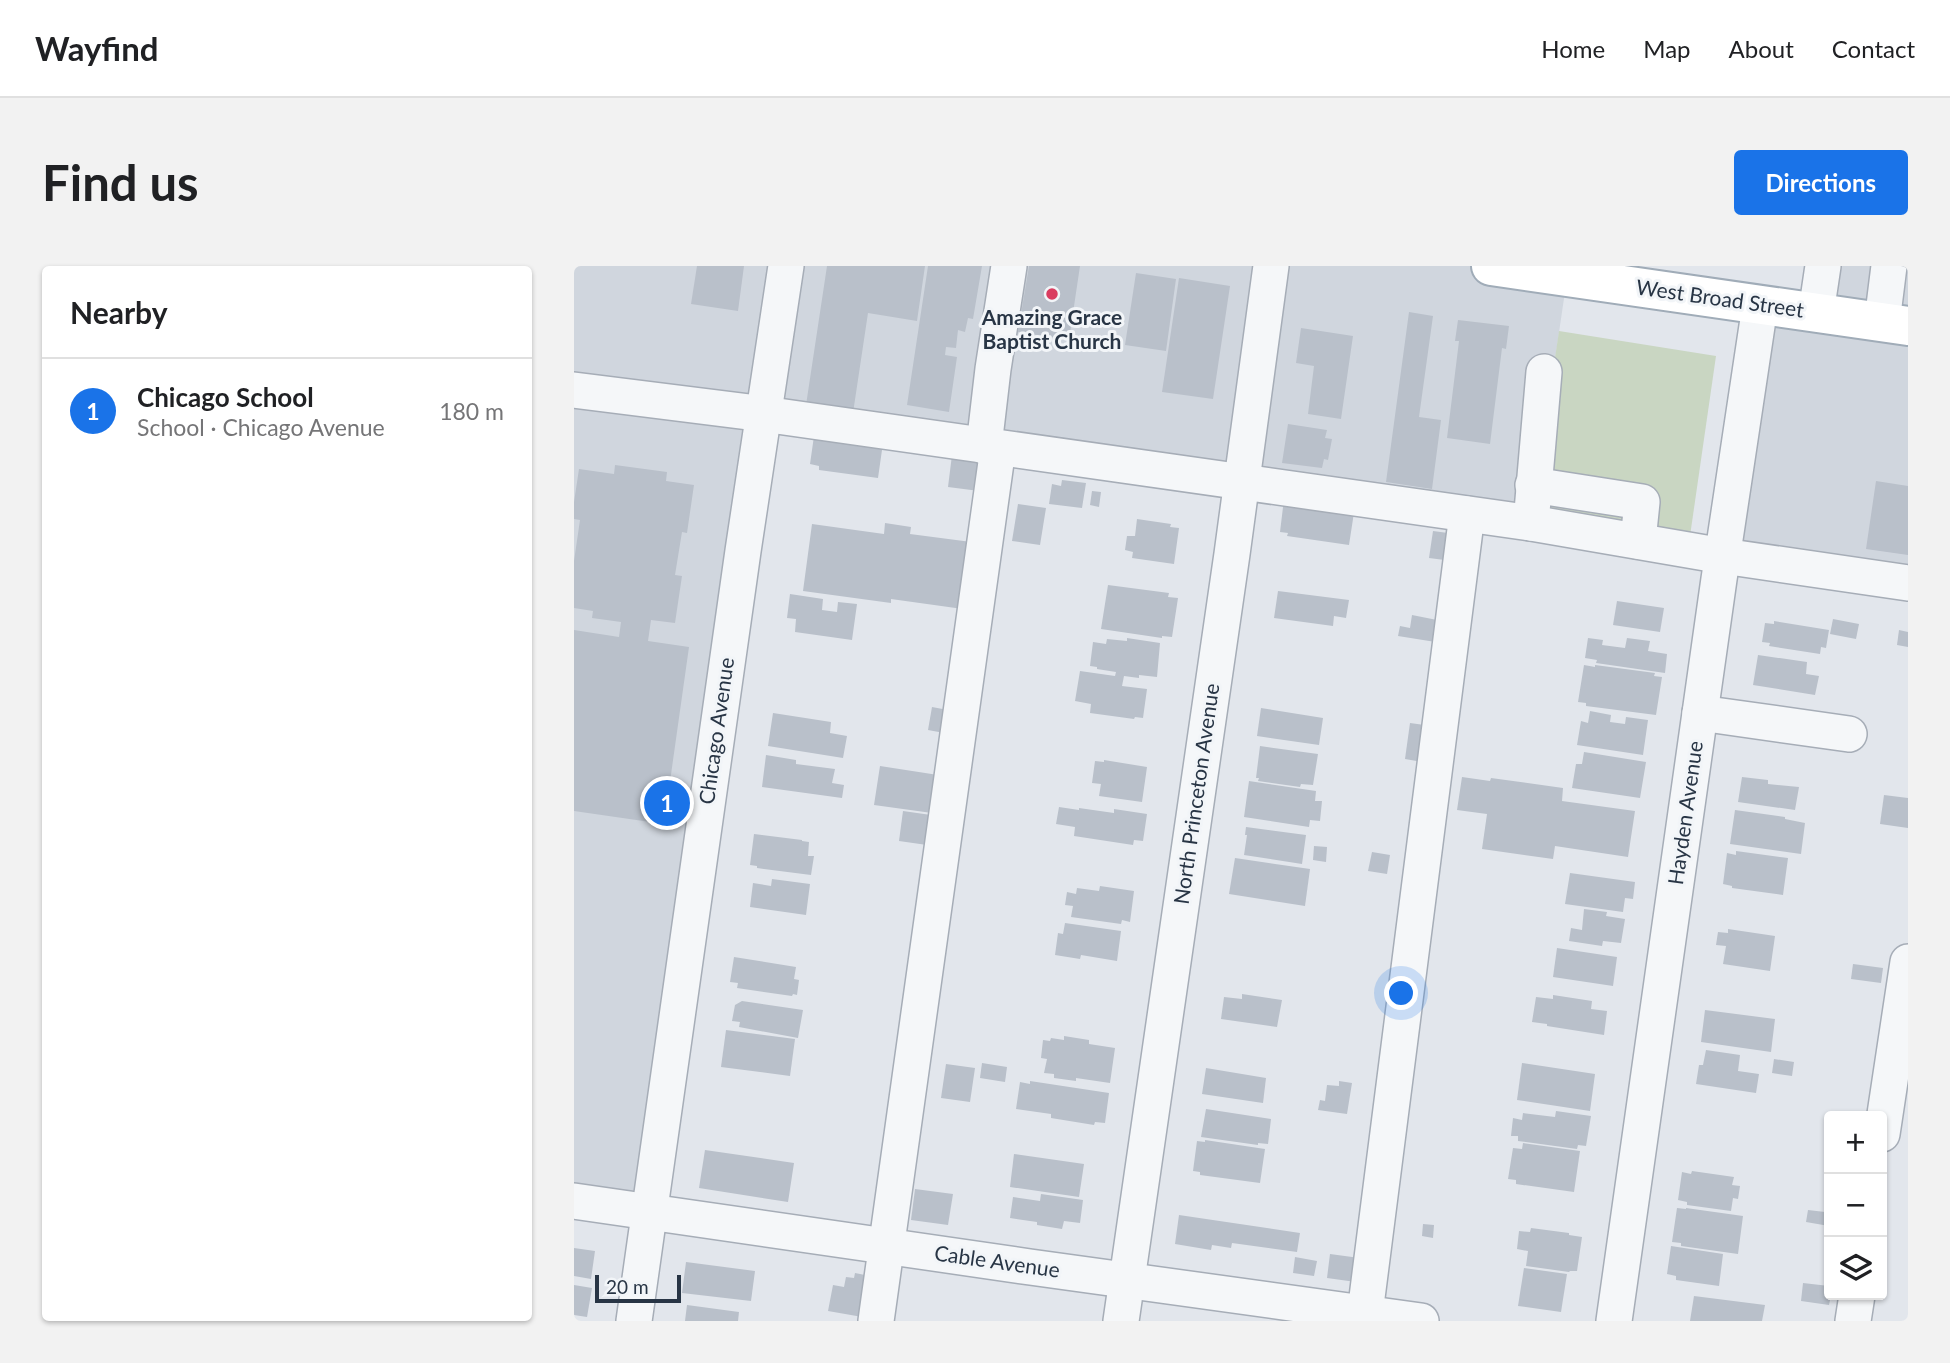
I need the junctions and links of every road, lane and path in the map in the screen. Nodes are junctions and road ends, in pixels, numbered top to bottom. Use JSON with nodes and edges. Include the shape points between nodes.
{"nodes":[{"id":1,"x":786,"y":266,"type":"edge"},
{"id":2,"x":1009,"y":266,"type":"edge"},
{"id":3,"x":1271,"y":266,"type":"edge"},
{"id":4,"x":1491,"y":266,"type":"edge"},
{"id":5,"x":1823,"y":266,"type":"edge"},
{"id":6,"x":1889,"y":266,"type":"edge"},
{"id":7,"x":1760,"y":306,"type":"junction"},
{"id":8,"x":1816,"y":313,"type":"junction"},
{"id":9,"x":1895,"y":324,"type":"edge"},
{"id":10,"x":1544,"y":372,"type":"dead end"},
{"id":11,"x":574,"y":390,"type":"edge"},
{"id":12,"x":764,"y":414,"type":"junction"},
{"id":13,"x":991,"y":447,"type":"junction"},
{"id":14,"x":1242,"y":482,"type":"junction"},
{"id":15,"x":1533,"y":485,"type":"junction"},
{"id":16,"x":1467,"y":514,"type":"junction"},
{"id":17,"x":1531,"y":523,"type":"junction"},
{"id":18,"x":1638,"y":541,"type":"junction"},
{"id":19,"x":1723,"y":556,"type":"junction"},
{"id":20,"x":1908,"y":583,"type":"edge"},
{"id":21,"x":1700,"y":713,"type":"junction"},
{"id":22,"x":1849,"y":734,"type":"dead end"},
{"id":23,"x":1908,"y":962,"type":"edge"},
{"id":24,"x":1885,"y":1111,"type":"edge"},
{"id":25,"x":574,"y":1201,"type":"edge"},
{"id":26,"x":651,"y":1212,"type":"junction"},
{"id":27,"x":887,"y":1246,"type":"junction"},
{"id":28,"x":1127,"y":1280,"type":"junction"},
{"id":29,"x":1856,"y":1300,"type":"edge"},
{"id":30,"x":1364,"y":1317,"type":"edge"},
{"id":31,"x":634,"y":1321,"type":"edge"},
{"id":32,"x":876,"y":1321,"type":"edge"},
{"id":33,"x":1121,"y":1321,"type":"edge"},
{"id":34,"x":1421,"y":1321,"type":"edge"},
{"id":35,"x":1614,"y":1321,"type":"edge"},
{"id":36,"x":1853,"y":1321,"type":"edge"}],
"edges":[{"from":1,"to":12,"type":"street","name":"Chicago Avenue"},
{"from":2,"to":13,"type":"street","via":[[993,369]]},
{"from":3,"to":14,"type":"street","name":"North Princeton Avenue"},
{"from":4,"to":7,"type":"main road","name":"West Broad Street"},
{"from":5,"to":8,"type":"street"},
{"from":6,"to":9,"type":"street"},
{"from":7,"to":8,"type":"main road","name":"West Broad Street"},
{"from":7,"to":19,"type":"street","name":"Hayden Avenue"},
{"from":8,"to":9,"type":"main road","name":"West Broad Street"},
{"from":10,"to":15,"type":"street"},
{"from":11,"to":12,"type":"street"},
{"from":12,"to":13,"type":"street"},
{"from":12,"to":26,"type":"street","name":"Chicago Avenue"},
{"from":13,"to":14,"type":"street"},
{"from":13,"to":27,"type":"street"},
{"from":14,"to":16,"type":"street"},
{"from":14,"to":28,"type":"street","name":"North Princeton Avenue"},
{"from":15,"to":17,"type":"street"},
{"from":15,"to":18,"type":"street","via":[[1643,502]]},
{"from":16,"to":17,"type":"street"},
{"from":16,"to":30,"type":"street"},
{"from":17,"to":18,"type":"street"},
{"from":18,"to":19,"type":"street"},
{"from":19,"to":20,"type":"street"},
{"from":19,"to":21,"type":"street","name":"Hayden Avenue"},
{"from":21,"to":22,"type":"street"},
{"from":21,"to":35,"type":"street","name":"Hayden Avenue"},
{"from":23,"to":24,"type":"street"},
{"from":25,"to":26,"type":"street","name":"Cable Avenue"},
{"from":26,"to":27,"type":"street","name":"Cable Avenue"},
{"from":26,"to":31,"type":"street","name":"Chicago Avenue"},
{"from":27,"to":28,"type":"street","name":"Cable Avenue"},
{"from":27,"to":32,"type":"street"},
{"from":28,"to":30,"type":"street","name":"Cable Avenue"},
{"from":28,"to":33,"type":"street","name":"North Princeton Avenue"},
{"from":29,"to":36,"type":"street"},
{"from":30,"to":34,"type":"street","name":"Cable Avenue"}]}
